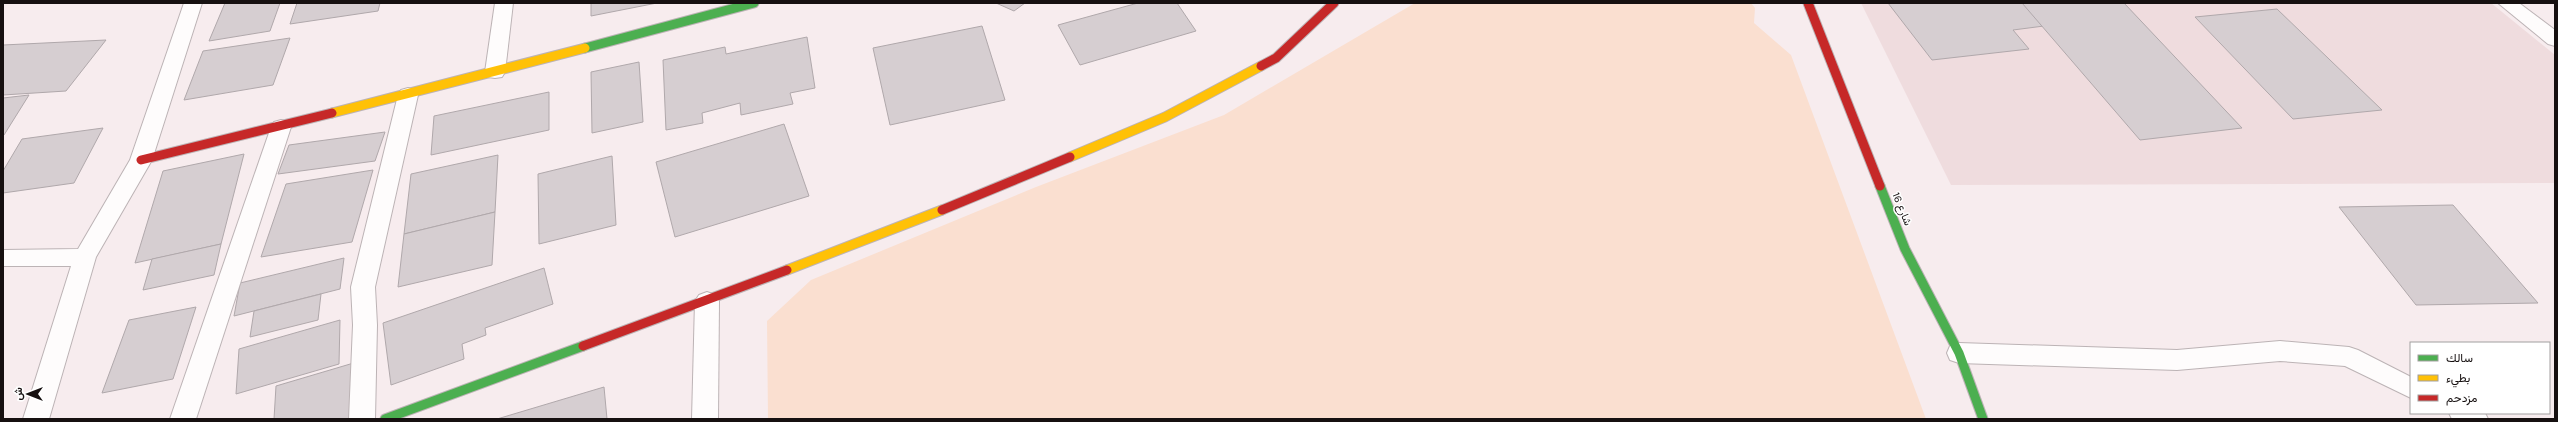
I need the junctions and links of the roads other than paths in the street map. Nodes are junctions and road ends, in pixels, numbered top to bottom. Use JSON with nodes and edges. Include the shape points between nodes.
{"nodes":[{"id":1,"x":193,"y":3,"type":"edge"},
{"id":2,"x":504,"y":3,"type":"edge"},
{"id":3,"x":754,"y":3,"type":"edge"},
{"id":4,"x":1334,"y":3,"type":"edge"},
{"id":5,"x":1808,"y":3,"type":"edge"},
{"id":6,"x":2507,"y":3,"type":"edge"},
{"id":7,"x":2555,"y":40,"type":"edge"},
{"id":8,"x":495,"y":72,"type":"junction"},
{"id":9,"x":408,"y":95,"type":"junction"},
{"id":10,"x":281,"y":127,"type":"junction"},
{"id":11,"x":141,"y":160,"type":"junction"},
{"id":12,"x":85,"y":257,"type":"junction"},
{"id":13,"x":3,"y":258,"type":"edge"},
{"id":14,"x":707,"y":301,"type":"junction"},
{"id":15,"x":1959,"y":353,"type":"junction"},
{"id":16,"x":2410,"y":388,"type":"edge"},
{"id":17,"x":2464,"y":414,"type":"edge"},
{"id":18,"x":36,"y":419,"type":"edge"},
{"id":19,"x":182,"y":419,"type":"edge"},
{"id":20,"x":362,"y":419,"type":"edge"},
{"id":21,"x":385,"y":419,"type":"edge"},
{"id":22,"x":705,"y":419,"type":"edge"},
{"id":23,"x":1983,"y":419,"type":"edge"},
{"id":24,"x":2475,"y":419,"type":"edge"}],
"edges":[{"from":1,"to":11,"type":"street"},
{"from":2,"to":8,"type":"street"},
{"from":3,"to":8,"type":"street"},
{"from":4,"to":14,"type":"street","via":[[1276,58],[1165,118],[955,205]]},
{"from":5,"to":15,"type":"street","name":"شارع 16","via":[[1905,249]]},
{"from":6,"to":7,"type":"street"},
{"from":8,"to":9,"type":"street"},
{"from":9,"to":10,"type":"street"},
{"from":9,"to":20,"type":"street","via":[[363,286],[365,325]]},
{"from":10,"to":11,"type":"street"},
{"from":10,"to":19,"type":"street"},
{"from":11,"to":12,"type":"street"},
{"from":12,"to":13,"type":"street"},
{"from":12,"to":18,"type":"street"},
{"from":14,"to":21,"type":"street"},
{"from":14,"to":22,"type":"street"},
{"from":15,"to":16,"type":"street","via":[[2177,360],[2280,351],[2349,357]]},
{"from":15,"to":23,"type":"street","name":"شارع 16"},
{"from":17,"to":24,"type":"street"}]}
